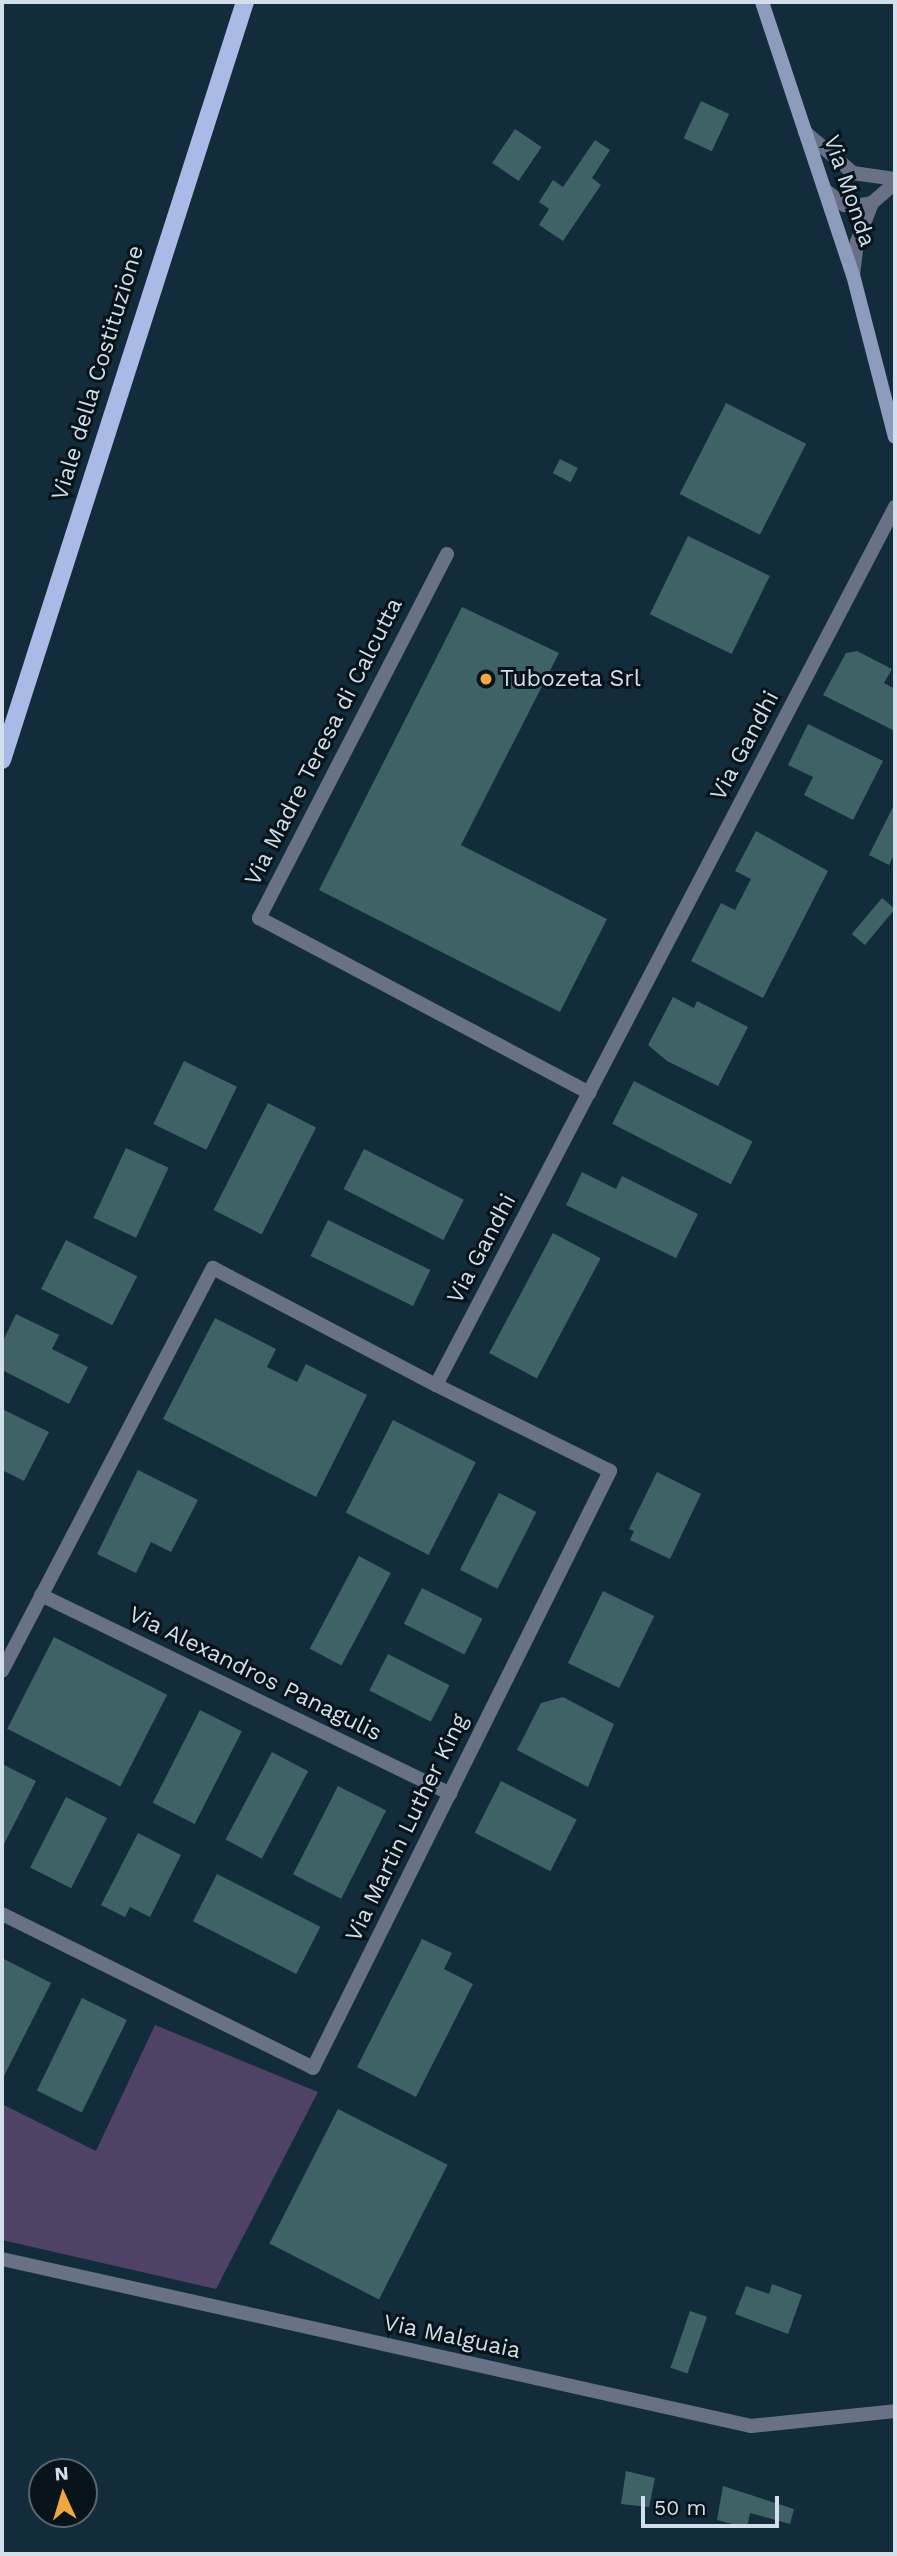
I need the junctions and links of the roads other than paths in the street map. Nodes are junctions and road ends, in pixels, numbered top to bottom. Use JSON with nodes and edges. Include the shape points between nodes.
{"nodes":[{"id":1,"x":245,"y":2,"type":"edge"},
{"id":2,"x":762,"y":2,"type":"edge"},
{"id":3,"x":805,"y":132,"type":"junction"},
{"id":4,"x":895,"y":181,"type":"edge"},
{"id":5,"x":825,"y":190,"type":"junction"},
{"id":6,"x":872,"y":202,"type":"junction"},
{"id":7,"x":853,"y":275,"type":"junction"},
{"id":8,"x":895,"y":438,"type":"edge"},
{"id":9,"x":895,"y":507,"type":"edge"},
{"id":10,"x":447,"y":554,"type":"dead end"},
{"id":11,"x":2,"y":760,"type":"edge"},
{"id":12,"x":589,"y":1093,"type":"junction"},
{"id":13,"x":436,"y":1385,"type":"junction"},
{"id":14,"x":41,"y":1595,"type":"junction"},
{"id":15,"x":2,"y":1671,"type":"edge"},
{"id":16,"x":450,"y":1794,"type":"junction"},
{"id":17,"x":2,"y":1914,"type":"edge"},
{"id":18,"x":2,"y":2259,"type":"edge"},
{"id":19,"x":895,"y":2411,"type":"edge"}],
"edges":[{"from":1,"to":11,"type":"main road","name":"Viale della Costituzione"},
{"from":2,"to":3,"type":"main road","name":"Via Monda"},
{"from":3,"to":4,"type":"street","via":[[853,173]]},
{"from":3,"to":5,"type":"main road","name":"Via Monda"},
{"from":4,"to":6,"type":"street"},
{"from":5,"to":6,"type":"street","via":[[844,205]]},
{"from":5,"to":7,"type":"main road","name":"Via Monda"},
{"from":6,"to":7,"type":"street","via":[[857,242]]},
{"from":7,"to":8,"type":"main road","name":"Via Monda"},
{"from":9,"to":12,"type":"street","name":"Via Gandhi"},
{"from":10,"to":12,"type":"street","name":"Via Madre Teresa di Calcutta","via":[[259,918]]},
{"from":12,"to":13,"type":"street","name":"Via Gandhi"},
{"from":13,"to":14,"type":"street","via":[[213,1268]]},
{"from":13,"to":16,"type":"street","name":"Via Martin Luther King","via":[[610,1471]]},
{"from":14,"to":15,"type":"street"},
{"from":14,"to":16,"type":"street","name":"Via Alexandros Panagulis"},
{"from":16,"to":17,"type":"street","name":"Via Martin Luther King","via":[[313,2068]]},
{"from":18,"to":19,"type":"street","name":"Via Malguaia","via":[[751,2426]]}]}
